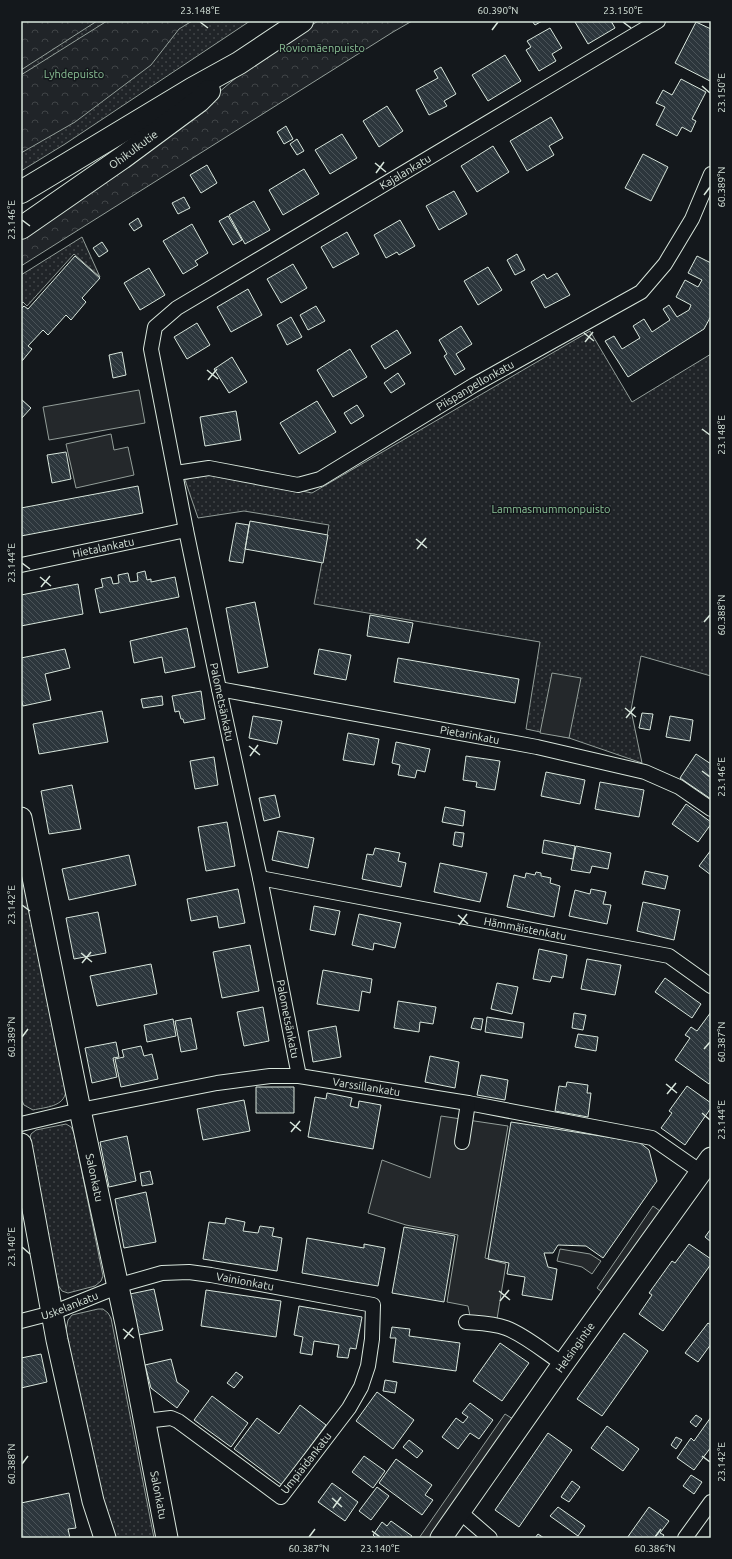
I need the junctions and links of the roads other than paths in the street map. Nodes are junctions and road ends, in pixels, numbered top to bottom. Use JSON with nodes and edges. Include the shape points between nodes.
{"nodes":[{"id":1,"x":302,"y":21,"type":"edge"},
{"id":2,"x":658,"y":21,"type":"edge"},
{"id":3,"x":239,"y":63,"type":"junction"},
{"id":4,"x":711,"y":174,"type":"edge"},
{"id":5,"x":21,"y":192,"type":"edge"},
{"id":6,"x":21,"y":228,"type":"edge"},
{"id":7,"x":155,"y":327,"type":"joint"},
{"id":8,"x":176,"y":473,"type":"junction"},
{"id":9,"x":186,"y":530,"type":"junction"},
{"id":10,"x":21,"y":565,"type":"edge"},
{"id":11,"x":219,"y":689,"type":"junction"},
{"id":12,"x":711,"y":809,"type":"edge"},
{"id":13,"x":21,"y":818,"type":"edge"},
{"id":14,"x":260,"y":878,"type":"junction"},
{"id":15,"x":711,"y":986,"type":"edge"},
{"id":16,"x":299,"y":1076,"type":"junction"},
{"id":17,"x":468,"y":1103,"type":"junction"},
{"id":18,"x":80,"y":1110,"type":"junction"},
{"id":19,"x":21,"y":1124,"type":"edge"},
{"id":20,"x":462,"y":1142,"type":"dead end"},
{"id":21,"x":21,"y":1144,"type":"edge"},
{"id":22,"x":706,"y":1165,"type":"edge"},
{"id":23,"x":118,"y":1287,"type":"junction"},
{"id":24,"x":373,"y":1305,"type":"joint"},
{"id":25,"x":52,"y":1313,"type":"junction"},
{"id":26,"x":21,"y":1321,"type":"edge"},
{"id":27,"x":466,"y":1322,"type":"dead end"},
{"id":28,"x":563,"y":1364,"type":"junction"},
{"id":29,"x":145,"y":1421,"type":"junction"},
{"id":30,"x":711,"y":1502,"type":"edge"},
{"id":31,"x":460,"y":1512,"type":"junction"},
{"id":32,"x":105,"y":1538,"type":"edge"},
{"id":33,"x":167,"y":1538,"type":"edge"},
{"id":34,"x":441,"y":1538,"type":"edge"},
{"id":35,"x":490,"y":1538,"type":"edge"},
{"id":36,"x":685,"y":1538,"type":"edge"}],
"edges":[{"from":1,"to":3,"type":"main road","name":"Ohikulkutie"},
{"from":2,"to":7,"type":"street","name":"Kajalankatu","via":[[177,308]]},
{"from":3,"to":5,"type":"main road","name":"Ohikulkutie"},
{"from":3,"to":6,"type":"main road","name":"Ohikulkutie","via":[[199,101],[109,168]]},
{"from":4,"to":8,"type":"street","name":"Piispanpellonkatu","via":[[692,219],[665,264],[641,292],[474,385],[320,479],[298,485],[209,468]]},
{"from":7,"to":8,"type":"street","name":"Palometsänkatu","via":[[151,349]]},
{"from":8,"to":9,"type":"street","name":"Palometsänkatu"},
{"from":9,"to":10,"type":"street","name":"Hietalankatu"},
{"from":9,"to":11,"type":"street","name":"Palometsänkatu"},
{"from":11,"to":12,"type":"street","name":"Pietarinkatu","via":[[537,747],[638,770],[679,787]]},
{"from":11,"to":14,"type":"street","name":"Palometsänkatu"},
{"from":13,"to":18,"type":"main road","name":"Salonkatu"},
{"from":14,"to":15,"type":"street","name":"Hämmäistenkatu","via":[[669,956]]},
{"from":14,"to":16,"type":"street","name":"Palometsänkatu"},
{"from":16,"to":17,"type":"street","name":"Varssillankatu"},
{"from":16,"to":18,"type":"street","name":"Varssillankatu","via":[[270,1076],[217,1083]]},
{"from":17,"to":20,"type":"street"},
{"from":17,"to":22,"type":"street","name":"Varssillankatu","via":[[652,1138]]},
{"from":18,"to":19,"type":"street","name":"Varssillankatu"},
{"from":18,"to":23,"type":"main road","name":"Salonkatu"},
{"from":21,"to":25,"type":"main road"},
{"from":22,"to":28,"type":"main road","name":"Helsingintie"},
{"from":23,"to":24,"type":"street","name":"Vainionkatu","via":[[162,1273],[188,1272]]},
{"from":23,"to":25,"type":"street","name":"Uskelankatu"},
{"from":23,"to":29,"type":"main road","name":"Salonkatu"},
{"from":24,"to":29,"type":"street","name":"Umpiaidankatu","via":[[372,1339],[368,1366],[361,1387],[349,1408],[282,1497],[178,1421],[171,1418]]},
{"from":25,"to":26,"type":"street","name":"Uskelankatu"},
{"from":25,"to":32,"type":"main road","via":[[91,1493]]},
{"from":27,"to":28,"type":"street","via":[[506,1328]]},
{"from":28,"to":31,"type":"main road","name":"Helsingintie"},
{"from":29,"to":33,"type":"main road","name":"Salonkatu"},
{"from":30,"to":36,"type":"street"},
{"from":31,"to":34,"type":"main road","name":"Helsingintie"},
{"from":31,"to":35,"type":"street"}]}
